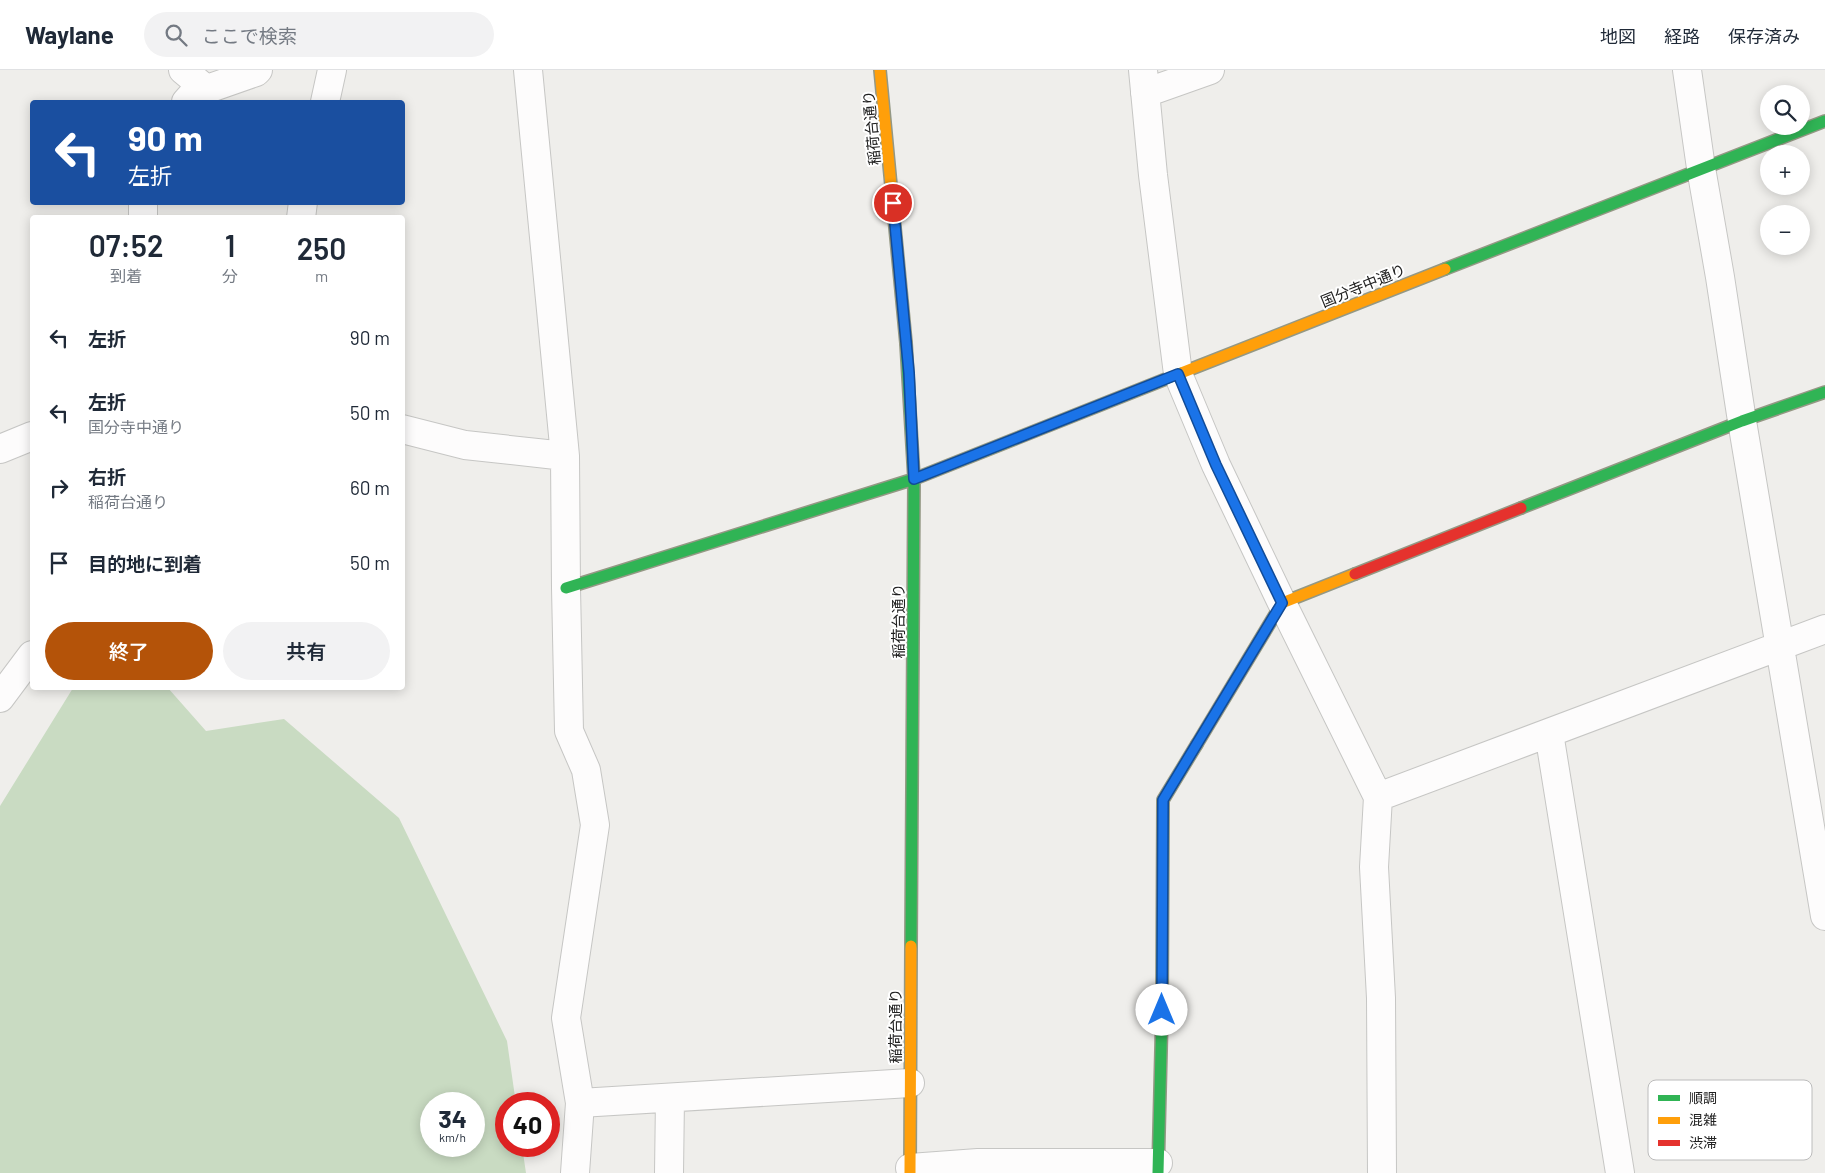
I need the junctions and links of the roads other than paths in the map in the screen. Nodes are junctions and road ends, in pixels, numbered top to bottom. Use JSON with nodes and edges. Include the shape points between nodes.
{"nodes":[{"id":1,"x":183,"y":70,"type":"edge"},
{"id":2,"x":258,"y":70,"type":"edge"},
{"id":3,"x":332,"y":70,"type":"edge"},
{"id":4,"x":528,"y":70,"type":"edge"},
{"id":5,"x":880,"y":70,"type":"edge"},
{"id":6,"x":1210,"y":70,"type":"edge"},
{"id":7,"x":1687,"y":70,"type":"edge"},
{"id":8,"x":1144,"y":82,"type":"edge"},
{"id":9,"x":197,"y":96,"type":"edge"},
{"id":10,"x":325,"y":100,"type":"edge"},
{"id":11,"x":1825,"y":121,"type":"edge"},
{"id":12,"x":1701,"y":168,"type":"junction"},
{"id":13,"x":1178,"y":374,"type":"junction"},
{"id":14,"x":1825,"y":392,"type":"edge"},
{"id":15,"x":1742,"y":421,"type":"junction"},
{"id":16,"x":405,"y":430,"type":"edge"},
{"id":17,"x":30,"y":437,"type":"edge"},
{"id":18,"x":0,"y":449,"type":"edge"},
{"id":19,"x":565,"y":456,"type":"junction"},
{"id":20,"x":914,"y":479,"type":"junction"},
{"id":21,"x":566,"y":588,"type":"junction"},
{"id":22,"x":1282,"y":603,"type":"junction"},
{"id":23,"x":1825,"y":629,"type":"edge"},
{"id":24,"x":1780,"y":646,"type":"junction"},
{"id":25,"x":30,"y":658,"type":"edge"},
{"id":26,"x":0,"y":698,"type":"edge"},
{"id":27,"x":1549,"y":733,"type":"junction"},
{"id":28,"x":1378,"y":797,"type":"junction"},
{"id":29,"x":1825,"y":916,"type":"edge"},
{"id":30,"x":910,"y":1083,"type":"junction"},
{"id":31,"x":670,"y":1098,"type":"junction"},
{"id":32,"x":580,"y":1103,"type":"junction"},
{"id":33,"x":1158,"y":1168,"type":"edge"},
{"id":34,"x":910,"y":1170,"type":"edge"},
{"id":35,"x":575,"y":1173,"type":"edge"},
{"id":36,"x":669,"y":1173,"type":"edge"},
{"id":37,"x":1382,"y":1173,"type":"edge"},
{"id":38,"x":1620,"y":1173,"type":"edge"}],
"edges":[{"from":1,"to":9,"type":"street"},
{"from":2,"to":9,"type":"street"},
{"from":3,"to":10,"type":"street"},
{"from":4,"to":19,"type":"street"},
{"from":5,"to":20,"type":"street","name":"稲荷台通り","via":[[909,373]]},
{"from":6,"to":8,"type":"street"},
{"from":7,"to":12,"type":"street"},
{"from":8,"to":13,"type":"street"},
{"from":11,"to":12,"type":"street","name":"国分寺中通り"},
{"from":12,"to":13,"type":"street","name":"国分寺中通り"},
{"from":12,"to":15,"type":"street"},
{"from":13,"to":20,"type":"street","name":"国分寺中通り"},
{"from":13,"to":22,"type":"street","via":[[1216,465]]},
{"from":14,"to":15,"type":"street"},
{"from":15,"to":22,"type":"street"},
{"from":15,"to":24,"type":"street"},
{"from":16,"to":19,"type":"street","via":[[465,445]]},
{"from":17,"to":18,"type":"street"},
{"from":19,"to":21,"type":"street"},
{"from":20,"to":21,"type":"street","name":"国分寺中通り"},
{"from":20,"to":30,"type":"street","name":"稲荷台通り"},
{"from":21,"to":32,"type":"street","via":[[569,731],[586,770],[595,826],[566,1018]]},
{"from":22,"to":28,"type":"street"},
{"from":22,"to":33,"type":"street","via":[[1163,800]]},
{"from":23,"to":24,"type":"street"},
{"from":24,"to":27,"type":"street"},
{"from":24,"to":29,"type":"street"},
{"from":25,"to":26,"type":"street"},
{"from":27,"to":28,"type":"street"},
{"from":27,"to":38,"type":"street"},
{"from":28,"to":37,"type":"street","via":[[1374,867],[1381,998]]},
{"from":30,"to":31,"type":"street"},
{"from":30,"to":34,"type":"street","name":"稲荷台通り"},
{"from":31,"to":32,"type":"street"},
{"from":31,"to":36,"type":"street"},
{"from":32,"to":35,"type":"street"},
{"from":33,"to":34,"type":"street","via":[[978,1163]]}]}
